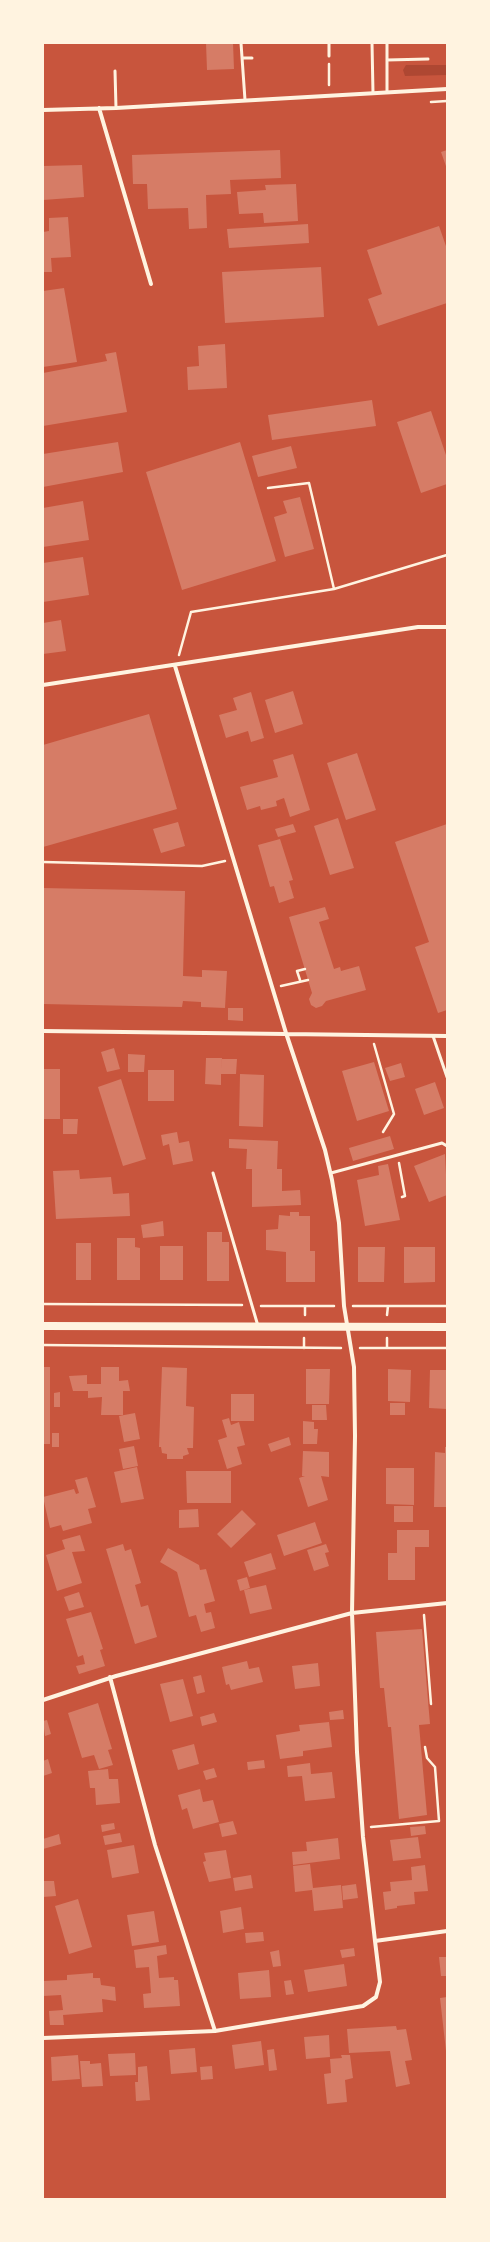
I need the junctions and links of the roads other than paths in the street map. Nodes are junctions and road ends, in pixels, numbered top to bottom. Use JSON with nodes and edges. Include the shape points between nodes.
{"nodes":[{"id":1,"x":241,"y":43,"type":"edge"},
{"id":2,"x":329,"y":43,"type":"edge"},
{"id":3,"x":372,"y":43,"type":"edge"},
{"id":4,"x":387,"y":43,"type":"edge"},
{"id":5,"x":329,"y":56,"type":"road end"},
{"id":6,"x":242,"y":58,"type":"junction"},
{"id":7,"x":252,"y":58,"type":"dead end"},
{"id":8,"x":428,"y":59,"type":"dead end"},
{"id":9,"x":386,"y":60,"type":"junction"},
{"id":10,"x":115,"y":71,"type":"dead end"},
{"id":11,"x":447,"y":89,"type":"edge"},
{"id":12,"x":387,"y":92,"type":"junction"},
{"id":13,"x":372,"y":93,"type":"junction"},
{"id":14,"x":246,"y":100,"type":"junction"},
{"id":15,"x":99,"y":108,"type":"junction"},
{"id":16,"x":116,"y":108,"type":"junction"},
{"id":17,"x":43,"y":110,"type":"edge"},
{"id":18,"x":151,"y":284,"type":"dead end"},
{"id":19,"x":447,"y":627,"type":"edge"},
{"id":20,"x":176,"y":666,"type":"junction"},
{"id":21,"x":43,"y":685,"type":"edge"},
{"id":22,"x":43,"y":1031,"type":"edge"},
{"id":23,"x":286,"y":1033,"type":"junction"},
{"id":24,"x":433,"y":1036,"type":"junction"},
{"id":25,"x":447,"y":1036,"type":"edge"},
{"id":26,"x":447,"y":1077,"type":"edge"},
{"id":27,"x":447,"y":1146,"type":"edge"},
{"id":28,"x":213,"y":1173,"type":"dead end"},
{"id":29,"x":331,"y":1173,"type":"junction"},
{"id":30,"x":43,"y":1326,"type":"edge"},
{"id":31,"x":258,"y":1326,"type":"junction"},
{"id":32,"x":348,"y":1327,"type":"junction"},
{"id":33,"x":447,"y":1327,"type":"edge"},
{"id":34,"x":447,"y":1603,"type":"edge"},
{"id":35,"x":352,"y":1613,"type":"junction"},
{"id":36,"x":110,"y":1678,"type":"junction"},
{"id":37,"x":43,"y":1700,"type":"edge"},
{"id":38,"x":447,"y":1931,"type":"edge"},
{"id":39,"x":375,"y":1941,"type":"junction"},
{"id":40,"x":215,"y":2030,"type":"junction"},
{"id":41,"x":43,"y":2038,"type":"edge"}],
"edges":[{"from":1,"to":6,"type":"lane"},
{"from":2,"to":5,"type":"lane"},
{"from":3,"to":13,"type":"lane"},
{"from":4,"to":9,"type":"lane"},
{"from":6,"to":7,"type":"lane"},
{"from":6,"to":14,"type":"lane"},
{"from":8,"to":9,"type":"lane"},
{"from":9,"to":12,"type":"lane"},
{"from":10,"to":16,"type":"lane"},
{"from":11,"to":12,"type":"street"},
{"from":12,"to":13,"type":"street"},
{"from":13,"to":14,"type":"street"},
{"from":14,"to":16,"type":"street"},
{"from":15,"to":16,"type":"street"},
{"from":15,"to":17,"type":"street"},
{"from":15,"to":18,"type":"street"},
{"from":19,"to":20,"type":"street","via":[[418,627]]},
{"from":20,"to":21,"type":"street"},
{"from":20,"to":23,"type":"street"},
{"from":22,"to":23,"type":"street"},
{"from":23,"to":24,"type":"street"},
{"from":23,"to":29,"type":"street"},
{"from":24,"to":25,"type":"street"},
{"from":24,"to":26,"type":"lane"},
{"from":27,"to":29,"type":"lane","via":[[442,1143]]},
{"from":28,"to":31,"type":"lane"},
{"from":29,"to":32,"type":"street","via":[[339,1223],[344,1306]]},
{"from":30,"to":31,"type":"main road"},
{"from":31,"to":32,"type":"main road"},
{"from":32,"to":33,"type":"main road"},
{"from":32,"to":35,"type":"street","via":[[352,1348],[355,1436]]},
{"from":34,"to":35,"type":"street"},
{"from":35,"to":36,"type":"street"},
{"from":35,"to":39,"type":"street","via":[[362,1827]]},
{"from":36,"to":37,"type":"street"},
{"from":36,"to":40,"type":"street","via":[[155,1845]]},
{"from":38,"to":39,"type":"street"},
{"from":39,"to":40,"type":"street","via":[[380,1982],[376,1997],[363,2006]]},
{"from":40,"to":41,"type":"street"}]}
